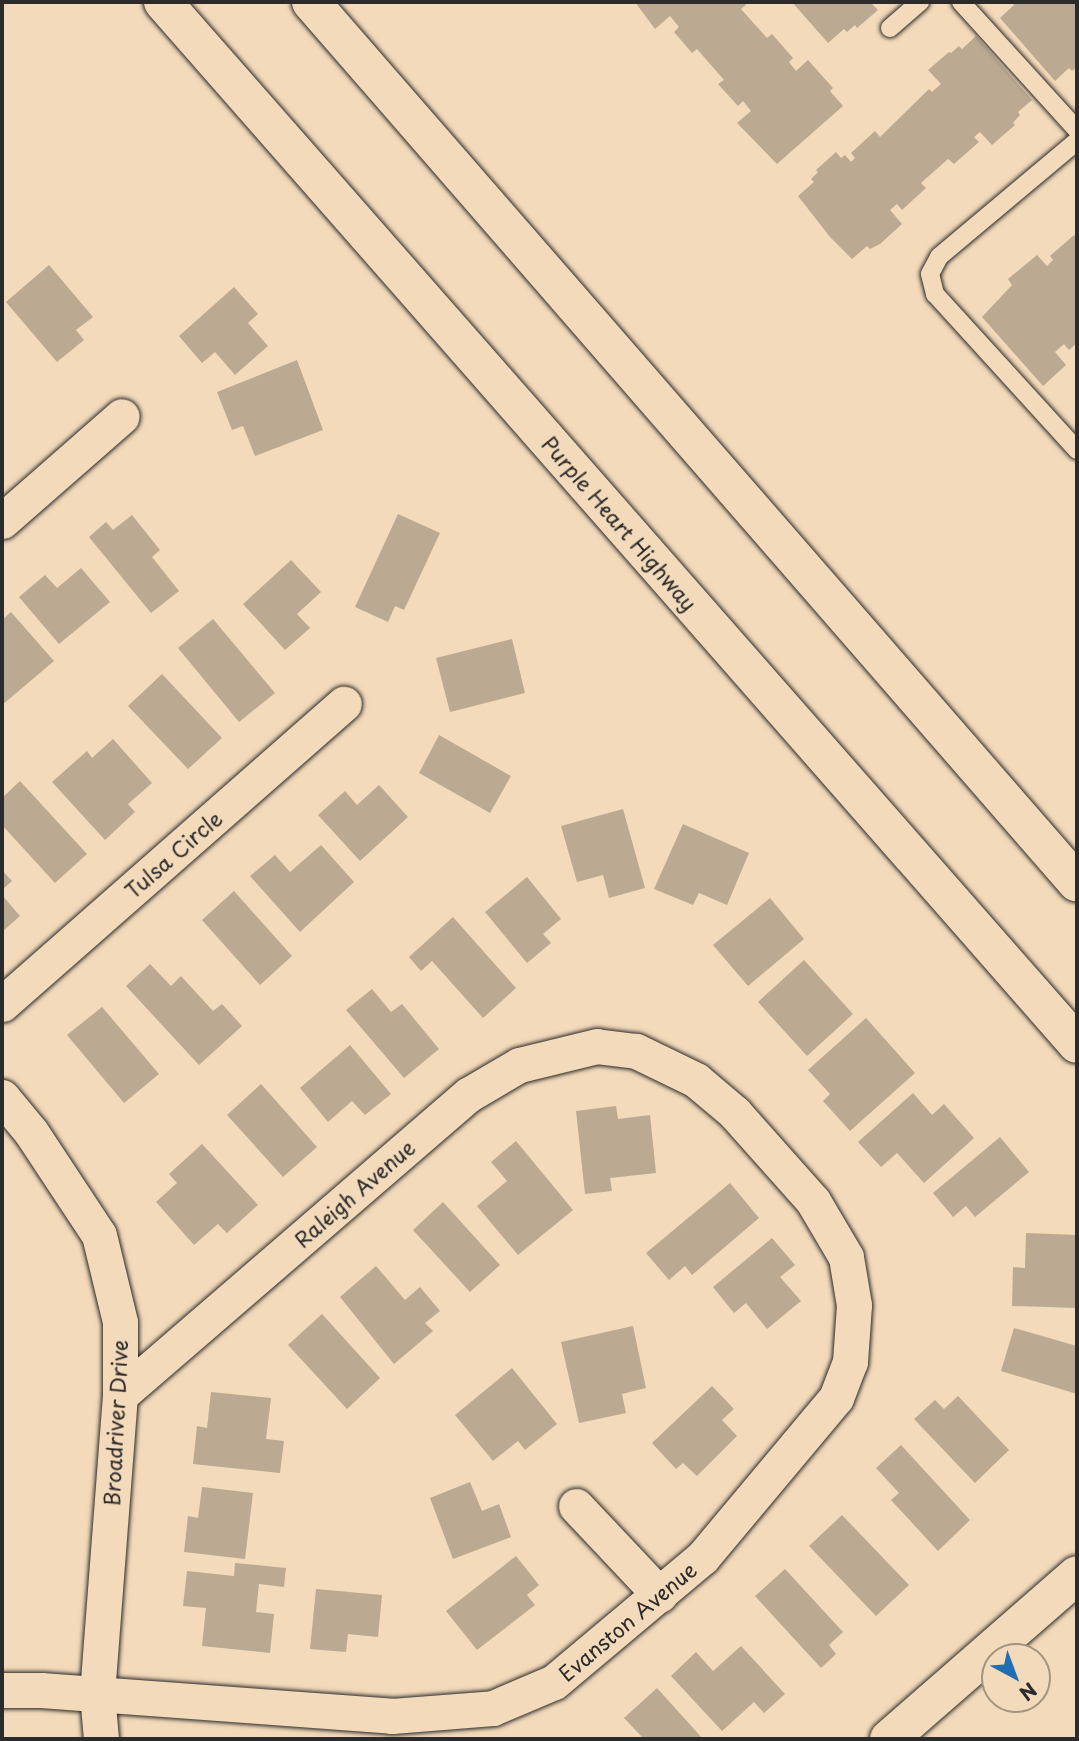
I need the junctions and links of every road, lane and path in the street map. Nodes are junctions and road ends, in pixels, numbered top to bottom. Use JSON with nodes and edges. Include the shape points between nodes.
{"nodes":[{"id":1,"x":163,"y":2,"type":"edge"},
{"id":2,"x":311,"y":2,"type":"edge"},
{"id":3,"x":920,"y":2,"type":"edge"},
{"id":4,"x":961,"y":2,"type":"edge"},
{"id":5,"x":890,"y":28,"type":"dead end"},
{"id":6,"x":1077,"y":130,"type":"edge"},
{"id":7,"x":1077,"y":141,"type":"edge"},
{"id":8,"x":122,"y":416,"type":"dead end"},
{"id":9,"x":1077,"y":450,"type":"edge"},
{"id":10,"x":2,"y":521,"type":"edge"},
{"id":11,"x":344,"y":704,"type":"dead end"},
{"id":12,"x":1077,"y":883,"type":"edge"},
{"id":13,"x":2,"y":1004,"type":"edge"},
{"id":14,"x":1077,"y":1044,"type":"edge"},
{"id":15,"x":2,"y":1097,"type":"edge"},
{"id":16,"x":854,"y":1305,"type":"joint"},
{"id":17,"x":120,"y":1395,"type":"junction"},
{"id":18,"x":576,"y":1506,"type":"dead end"},
{"id":19,"x":1077,"y":1575,"type":"edge"},
{"id":20,"x":660,"y":1595,"type":"junction"},
{"id":21,"x":2,"y":1690,"type":"edge"},
{"id":22,"x":97,"y":1695,"type":"junction"},
{"id":23,"x":101,"y":1739,"type":"edge"},
{"id":24,"x":888,"y":1739,"type":"edge"}],
"edges":[{"from":1,"to":14,"type":"main road","name":"Purple Heart Highway"},
{"from":2,"to":12,"type":"main road"},
{"from":3,"to":5,"type":"lane"},
{"from":4,"to":6,"type":"lane"},
{"from":7,"to":9,"type":"lane","via":[[939,257],[930,274],[935,294]]},
{"from":8,"to":10,"type":"street"},
{"from":11,"to":13,"type":"street","name":"Tulsa Circle"},
{"from":15,"to":17,"type":"street","name":"Broadriver Drive","via":[[31,1132],[99,1235],[120,1322]]},
{"from":16,"to":17,"type":"street","name":"Raleigh Avenue","via":[[846,1257],[813,1201],[735,1112],[696,1080],[636,1051],[597,1046],[519,1065],[468,1095]]},
{"from":16,"to":20,"type":"street","name":"Evanston Avenue","via":[[850,1362],[836,1398],[702,1558]]},
{"from":17,"to":22,"type":"street","name":"Broadriver Drive"},
{"from":18,"to":20,"type":"street"},
{"from":19,"to":24,"type":"main road"},
{"from":20,"to":22,"type":"street","name":"Evanston Avenue","via":[[554,1682],[493,1708],[392,1716]]},
{"from":21,"to":22,"type":"street","name":"Evanston Avenue"},
{"from":22,"to":23,"type":"street","name":"Broadriver Drive"}]}
